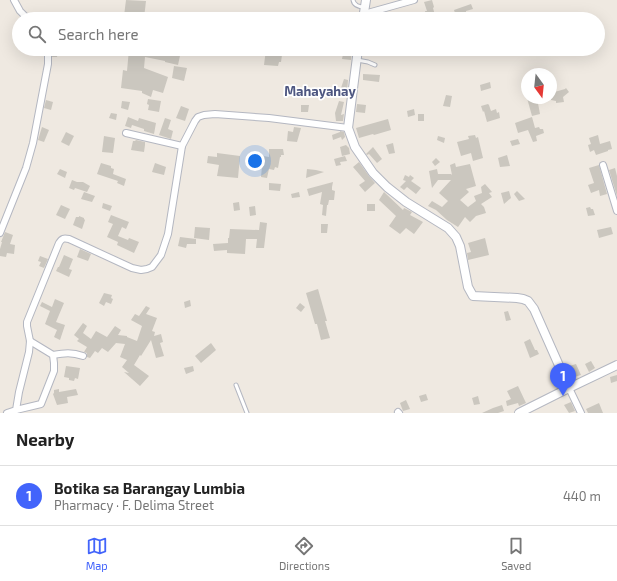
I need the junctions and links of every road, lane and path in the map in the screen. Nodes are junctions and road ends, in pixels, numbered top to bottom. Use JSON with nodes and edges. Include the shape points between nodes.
{"nodes":[{"id":1,"x":14,"y":0,"type":"edge"},
{"id":2,"x":353,"y":0,"type":"edge"},
{"id":3,"x":414,"y":0,"type":"edge"},
{"id":4,"x":364,"y":10,"type":"edge"},
{"id":5,"x":21,"y":12,"type":"edge"},
{"id":6,"x":48,"y":56,"type":"edge"},
{"id":7,"x":357,"y":56,"type":"edge"},
{"id":8,"x":356,"y":59,"type":"junction"},
{"id":9,"x":374,"y":65,"type":"dead end"},
{"id":10,"x":348,"y":128,"type":"junction"},
{"id":11,"x":126,"y":133,"type":"dead end"},
{"id":12,"x":182,"y":146,"type":"junction"},
{"id":13,"x":603,"y":165,"type":"dead end"},
{"id":14,"x":617,"y":211,"type":"edge"},
{"id":15,"x":0,"y":233,"type":"edge"},
{"id":16,"x":30,"y":341,"type":"junction"},
{"id":17,"x":53,"y":356,"type":"junction"},
{"id":18,"x":83,"y":356,"type":"dead end"},
{"id":19,"x":617,"y":365,"type":"edge"},
{"id":20,"x":236,"y":385,"type":"dead end"},
{"id":21,"x":569,"y":388,"type":"junction"},
{"id":22,"x":16,"y":410,"type":"junction"},
{"id":23,"x":7,"y":413,"type":"edge"},
{"id":24,"x":247,"y":413,"type":"edge"},
{"id":25,"x":519,"y":413,"type":"edge"},
{"id":26,"x":581,"y":413,"type":"edge"}],
"edges":[{"from":1,"to":5,"type":"street"},
{"from":2,"to":4,"type":"lane","via":[[356,6]]},
{"from":3,"to":4,"type":"street"},
{"from":6,"to":15,"type":"street","via":[[33,143],[26,168]]},
{"from":7,"to":8,"type":"street"},
{"from":8,"to":9,"type":"lane"},
{"from":8,"to":10,"type":"street"},
{"from":10,"to":12,"type":"street","via":[[269,118],[204,115],[195,121]]},
{"from":10,"to":21,"type":"street","via":[[355,147],[373,173],[406,202],[448,228],[456,237],[468,287],[473,296],[528,301],[534,309]]},
{"from":11,"to":12,"type":"street"},
{"from":12,"to":16,"type":"street","via":[[168,234],[157,262],[147,269],[132,268],[69,239],[60,240],[27,322]]},
{"from":13,"to":14,"type":"street"},
{"from":16,"to":17,"type":"street"},
{"from":16,"to":22,"type":"street"},
{"from":17,"to":18,"type":"street","via":[[71,353]]},
{"from":17,"to":22,"type":"street","via":[[54,371],[41,404]]},
{"from":19,"to":21,"type":"street"},
{"from":20,"to":24,"type":"lane"},
{"from":21,"to":25,"type":"street"},
{"from":21,"to":26,"type":"street"},
{"from":22,"to":23,"type":"street"}]}
